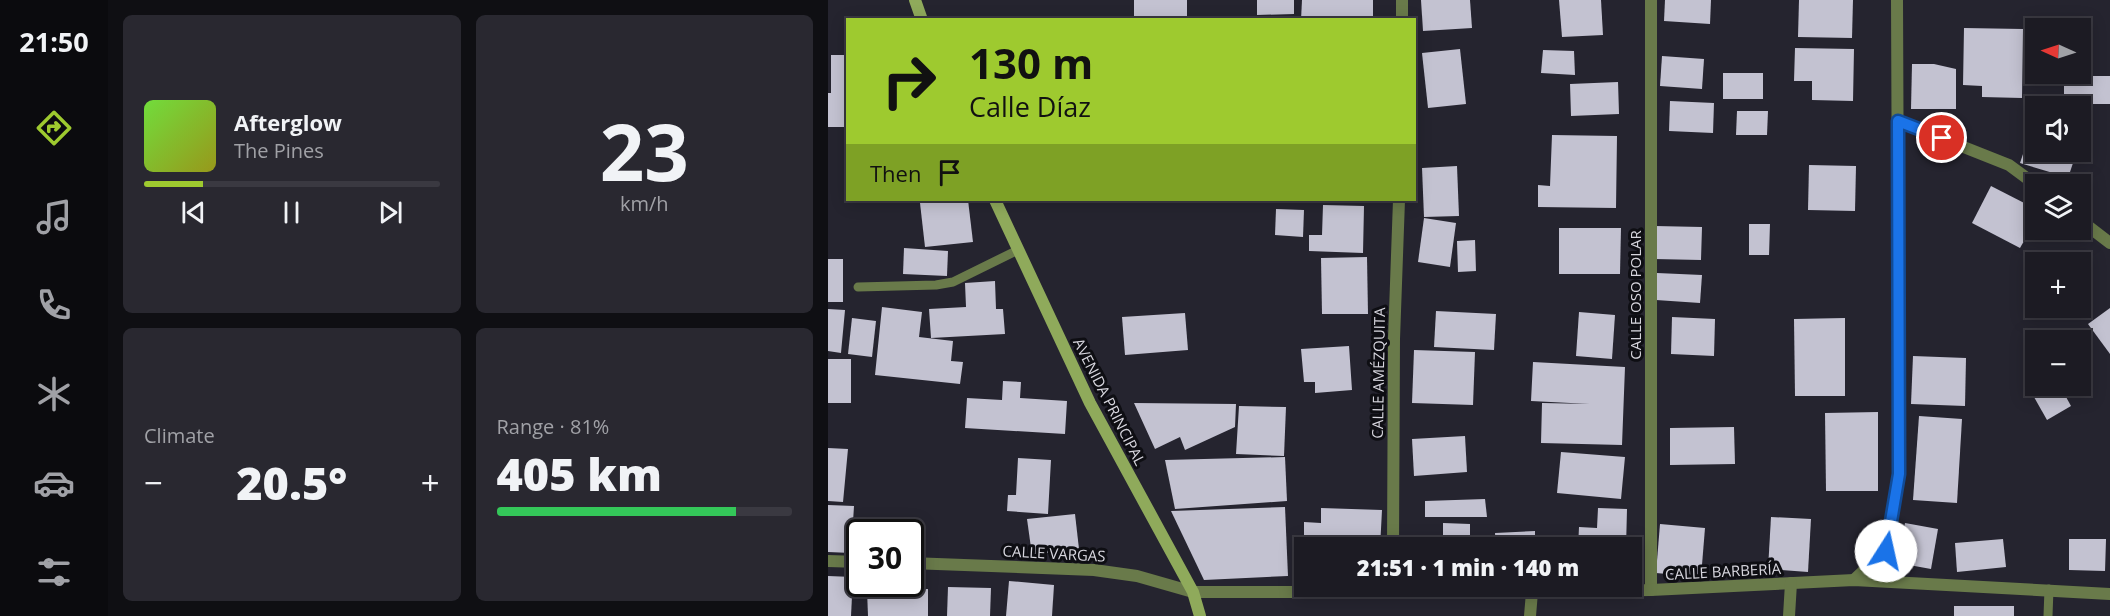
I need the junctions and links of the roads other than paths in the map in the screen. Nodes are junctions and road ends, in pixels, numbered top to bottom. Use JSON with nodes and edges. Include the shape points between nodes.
{"nodes":[{"id":1,"x":915,"y":0,"type":"edge"},
{"id":2,"x":1402,"y":0,"type":"edge"},
{"id":3,"x":1651,"y":0,"type":"edge"},
{"id":4,"x":1897,"y":0,"type":"edge"},
{"id":5,"x":921,"y":18,"type":"edge"},
{"id":6,"x":1402,"y":18,"type":"edge"},
{"id":7,"x":1898,"y":121,"type":"junction"},
{"id":8,"x":2025,"y":177,"type":"edge"},
{"id":9,"x":995,"y":201,"type":"edge"},
{"id":10,"x":1399,"y":201,"type":"edge"},
{"id":11,"x":2091,"y":228,"type":"edge"},
{"id":12,"x":2110,"y":243,"type":"edge"},
{"id":13,"x":1018,"y":250,"type":"junction"},
{"id":14,"x":858,"y":287,"type":"dead end"},
{"id":15,"x":1393,"y":537,"type":"edge"},
{"id":16,"x":828,"y":561,"type":"edge"},
{"id":17,"x":846,"y":562,"type":"edge"},
{"id":18,"x":924,"y":564,"type":"edge"},
{"id":19,"x":1854,"y":580,"type":"junction"},
{"id":20,"x":1791,"y":583,"type":"junction"},
{"id":21,"x":2049,"y":589,"type":"junction"},
{"id":22,"x":1294,"y":590,"type":"edge"},
{"id":23,"x":1642,"y":590,"type":"edge"},
{"id":24,"x":1651,"y":590,"type":"junction"},
{"id":25,"x":1193,"y":592,"type":"junction"},
{"id":26,"x":2110,"y":594,"type":"edge"},
{"id":27,"x":1532,"y":597,"type":"edge"},
{"id":28,"x":1200,"y":616,"type":"edge"},
{"id":29,"x":1530,"y":616,"type":"edge"},
{"id":30,"x":1789,"y":616,"type":"edge"},
{"id":31,"x":2048,"y":616,"type":"edge"}],
"edges":[{"from":1,"to":5,"type":"street"},
{"from":2,"to":6,"type":"street"},
{"from":3,"to":24,"type":"street","name":"CALLE OSO POLAR"},
{"from":4,"to":7,"type":"street"},
{"from":7,"to":8,"type":"street","via":[[2009,165]]},
{"from":7,"to":19,"type":"street","via":[[1899,474],[1886,551]]},
{"from":9,"to":13,"type":"street","name":"AVENIDA PRINCIPAL"},
{"from":10,"to":15,"type":"street","name":"CALLE AMÉZQUITA"},
{"from":11,"to":12,"type":"street"},
{"from":13,"to":14,"type":"lane","via":[[954,282]]},
{"from":13,"to":25,"type":"street","name":"AVENIDA PRINCIPAL","via":[[1090,403]]},
{"from":16,"to":17,"type":"street"},
{"from":18,"to":25,"type":"street","name":"CALLE VARGAS","via":[[1094,570],[1137,576]]},
{"from":19,"to":20,"type":"street","name":"CALLE BARBERÍA"},
{"from":19,"to":21,"type":"street","name":"CALLE BARBERÍA"},
{"from":20,"to":24,"type":"street","name":"CALLE BARBERÍA"},
{"from":20,"to":30,"type":"street"},
{"from":21,"to":26,"type":"street","name":"CALLE BARBERÍA"},
{"from":21,"to":31,"type":"lane"},
{"from":22,"to":25,"type":"street","name":"CALLE BARBERÍA"},
{"from":23,"to":24,"type":"street","name":"CALLE BARBERÍA"},
{"from":25,"to":28,"type":"street","name":"AVENIDA PRINCIPAL"},
{"from":27,"to":29,"type":"street"}]}
